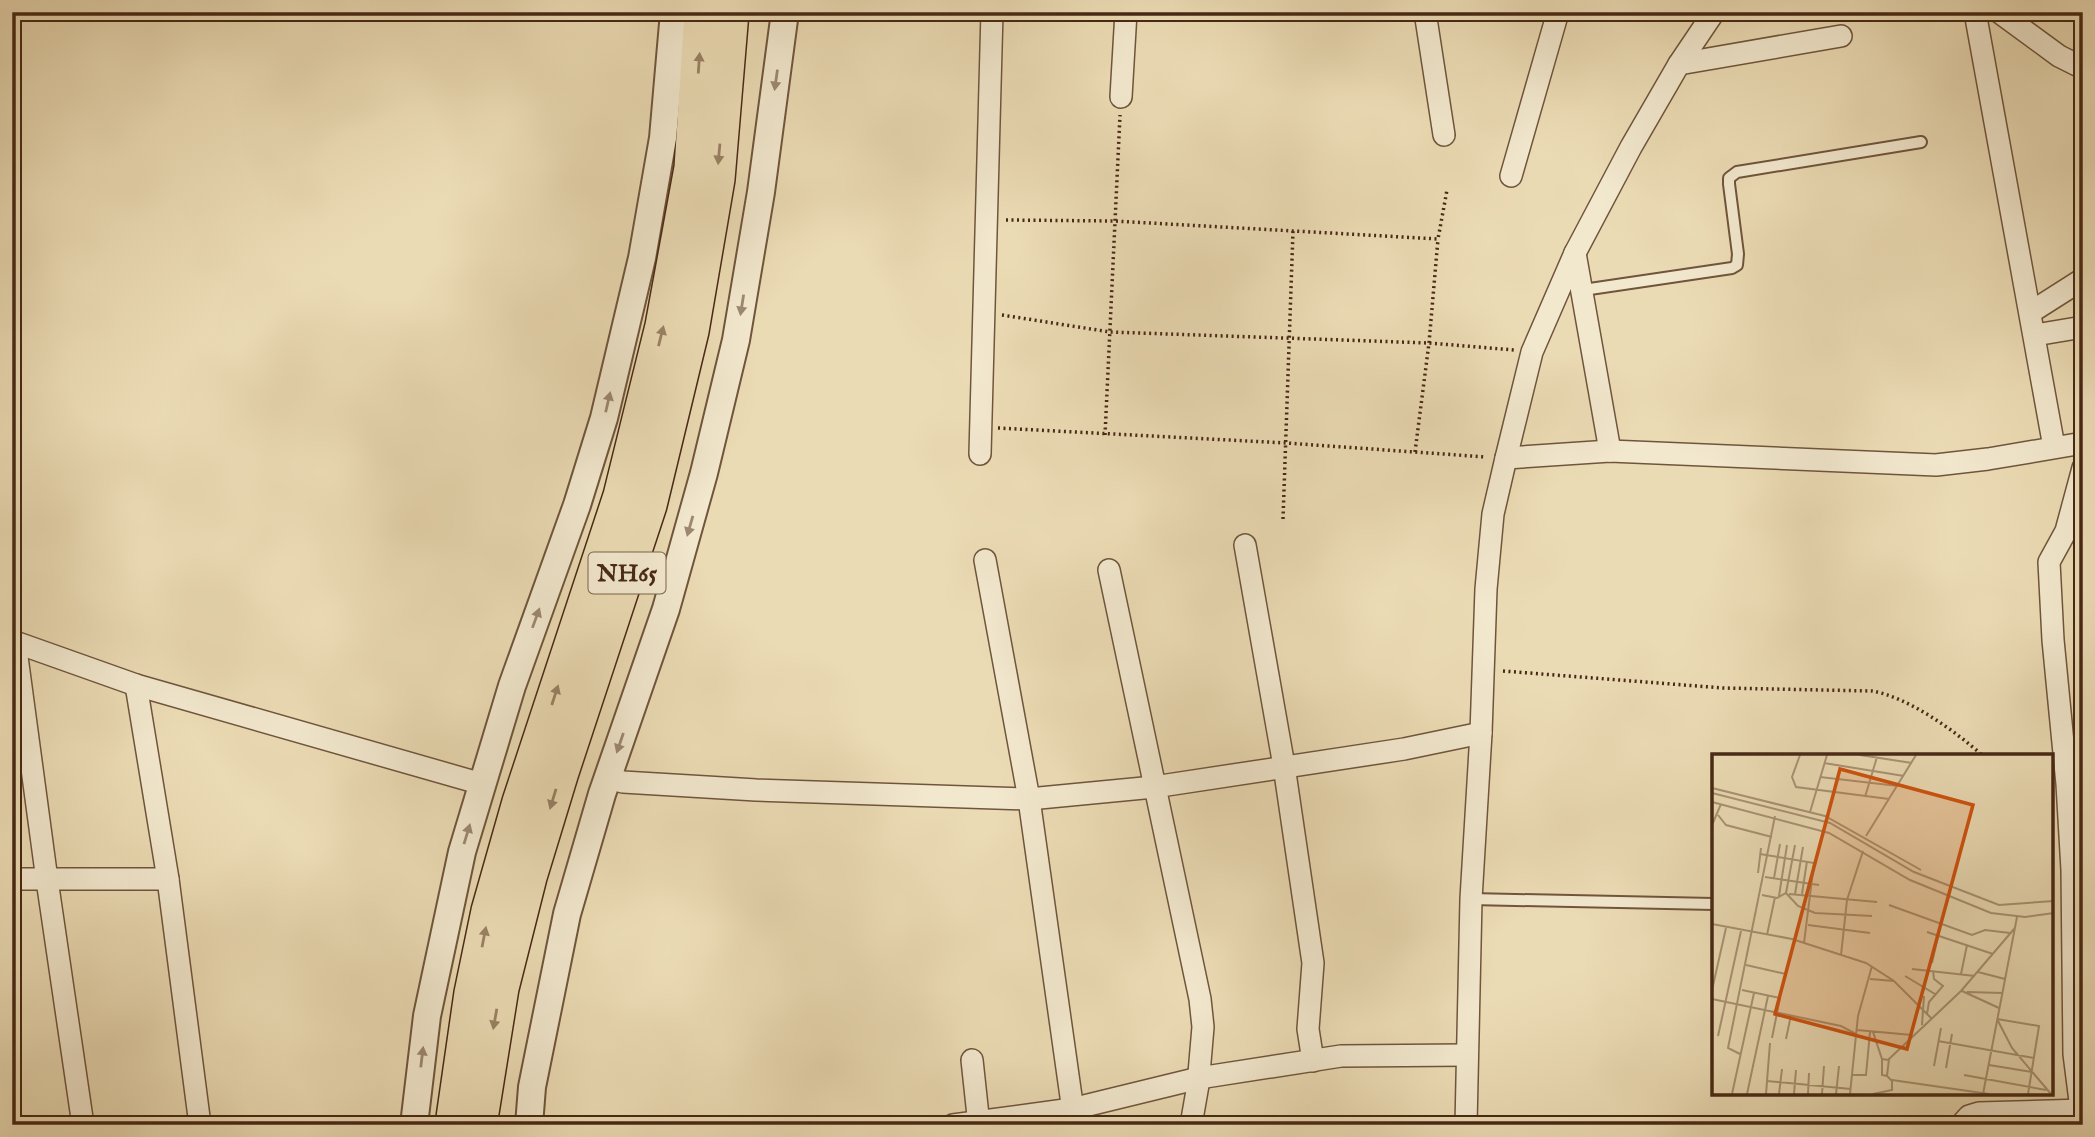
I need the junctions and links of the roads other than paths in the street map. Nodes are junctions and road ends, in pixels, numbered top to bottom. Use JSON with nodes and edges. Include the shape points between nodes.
{"nodes":[{"id":1,"x":674,"y":12,"type":"edge"},
{"id":2,"x":702,"y":12,"type":"edge"},
{"id":3,"x":731,"y":12,"type":"edge"},
{"id":4,"x":785,"y":12,"type":"edge"},
{"id":5,"x":992,"y":12,"type":"edge"},
{"id":6,"x":1126,"y":12,"type":"edge"},
{"id":7,"x":1425,"y":12,"type":"edge"},
{"id":8,"x":1558,"y":12,"type":"edge"},
{"id":9,"x":1714,"y":12,"type":"edge"},
{"id":10,"x":1976,"y":12,"type":"edge"},
{"id":11,"x":1999,"y":12,"type":"edge"},
{"id":12,"x":2024,"y":22,"type":"edge"},
{"id":13,"x":1841,"y":36,"type":"dead end"},
{"id":14,"x":1679,"y":64,"type":"junction"},
{"id":15,"x":2083,"y":68,"type":"edge"},
{"id":16,"x":1121,"y":97,"type":"road end"},
{"id":17,"x":1444,"y":135,"type":"dead end"},
{"id":18,"x":1921,"y":142,"type":"dead end"},
{"id":19,"x":1511,"y":176,"type":"dead end"},
{"id":20,"x":1576,"y":253,"type":"junction"},
{"id":21,"x":2083,"y":279,"type":"edge"},
{"id":22,"x":1583,"y":290,"type":"junction"},
{"id":23,"x":2031,"y":312,"type":"junction"},
{"id":24,"x":2083,"y":327,"type":"edge"},
{"id":25,"x":2035,"y":335,"type":"junction"},
{"id":26,"x":2054,"y":447,"type":"junction"},
{"id":27,"x":2082,"y":448,"type":"edge"},
{"id":28,"x":1611,"y":451,"type":"junction"},
{"id":29,"x":980,"y":454,"type":"dead end"},
{"id":30,"x":1506,"y":458,"type":"junction"},
{"id":31,"x":2083,"y":468,"type":"edge"},
{"id":32,"x":1245,"y":545,"type":"dead end"},
{"id":33,"x":985,"y":560,"type":"dead end"},
{"id":34,"x":1109,"y":570,"type":"dead end"},
{"id":35,"x":13,"y":641,"type":"edge"},
{"id":36,"x":136,"y":685,"type":"junction"},
{"id":37,"x":1481,"y":733,"type":"junction"},
{"id":38,"x":1284,"y":766,"type":"junction"},
{"id":39,"x":608,"y":778,"type":"junction"},
{"id":40,"x":482,"y":784,"type":"junction"},
{"id":41,"x":1154,"y":787,"type":"junction"},
{"id":42,"x":1029,"y":800,"type":"junction"},
{"id":43,"x":12,"y":879,"type":"edge"},
{"id":44,"x":168,"y":879,"type":"junction"},
{"id":45,"x":47,"y":880,"type":"junction"},
{"id":46,"x":1471,"y":899,"type":"junction"},
{"id":47,"x":1712,"y":904,"type":"edge"},
{"id":48,"x":2077,"y":1000,"type":"edge"},
{"id":49,"x":1467,"y":1055,"type":"junction"},
{"id":50,"x":972,"y":1060,"type":"dead end"},
{"id":51,"x":1313,"y":1061,"type":"junction"},
{"id":52,"x":1199,"y":1078,"type":"junction"},
{"id":53,"x":2082,"y":1115,"type":"edge"},
{"id":54,"x":1074,"y":1117,"type":"edge"},
{"id":55,"x":979,"y":1123,"type":"edge"},
{"id":56,"x":83,"y":1125,"type":"edge"},
{"id":57,"x":200,"y":1125,"type":"edge"},
{"id":58,"x":414,"y":1125,"type":"edge"},
{"id":59,"x":453,"y":1125,"type":"edge"},
{"id":60,"x":479,"y":1125,"type":"edge"},
{"id":61,"x":528,"y":1125,"type":"edge"},
{"id":62,"x":953,"y":1125,"type":"edge"},
{"id":63,"x":1191,"y":1125,"type":"edge"},
{"id":64,"x":1465,"y":1125,"type":"edge"},
{"id":65,"x":1961,"y":1125,"type":"edge"}],
"edges":[{"from":40,"to":1,"type":"street","one_way":true,"via":[[604,418],[642,258],[663,138]]},
{"from":59,"to":2,"type":"highway","number":"NH65","one_way":true,"via":[[489,911],[621,496],[663,326],[692,169]]},
{"from":3,"to":60,"type":"highway","number":"NH65","one_way":true,"via":[[717,179],[691,331],[649,505],[529,877],[501,988]]},
{"from":4,"to":39,"type":"street","one_way":true,"via":[[736,341],[666,609]]},
{"from":5,"to":29,"type":"street"},
{"from":6,"to":16,"type":"street"},
{"from":7,"to":17,"type":"street"},
{"from":8,"to":19,"type":"street"},
{"from":9,"to":14,"type":"street"},
{"from":10,"to":23,"type":"street"},
{"from":11,"to":12,"type":"street"},
{"from":12,"to":15,"type":"street","via":[[2059,55]]},
{"from":13,"to":14,"type":"street"},
{"from":14,"to":20,"type":"street"},
{"from":18,"to":22,"type":"lane","via":[[1737,172],[1729,178],[1737,265]]},
{"from":20,"to":22,"type":"street"},
{"from":20,"to":30,"type":"street","via":[[1532,352]]},
{"from":21,"to":23,"type":"street"},
{"from":22,"to":28,"type":"street"},
{"from":23,"to":25,"type":"street"},
{"from":24,"to":25,"type":"street"},
{"from":25,"to":26,"type":"street"},
{"from":26,"to":27,"type":"street"},
{"from":26,"to":28,"type":"street","via":[[1936,465]]},
{"from":28,"to":30,"type":"street"},
{"from":30,"to":37,"type":"street","via":[[1493,514],[1486,589]]},
{"from":31,"to":48,"type":"street","via":[[2066,531],[2049,562],[2070,833]]},
{"from":32,"to":38,"type":"street"},
{"from":33,"to":42,"type":"street"},
{"from":34,"to":41,"type":"street"},
{"from":35,"to":36,"type":"street"},
{"from":35,"to":45,"type":"street"},
{"from":36,"to":40,"type":"street"},
{"from":36,"to":44,"type":"street"},
{"from":37,"to":38,"type":"street"},
{"from":37,"to":46,"type":"street"},
{"from":38,"to":41,"type":"street"},
{"from":38,"to":51,"type":"street","via":[[1313,963],[1308,1029]]},
{"from":39,"to":42,"type":"street","via":[[756,790]]},
{"from":39,"to":61,"type":"street","via":[[567,914]]},
{"from":58,"to":40,"type":"street","one_way":true,"via":[[427,1016],[462,852]]},
{"from":41,"to":42,"type":"street"},
{"from":41,"to":52,"type":"street","via":[[1200,999]]},
{"from":42,"to":54,"type":"street"},
{"from":43,"to":45,"type":"street"},
{"from":44,"to":45,"type":"street"},
{"from":44,"to":57,"type":"street"},
{"from":45,"to":56,"type":"street"},
{"from":46,"to":47,"type":"lane"},
{"from":46,"to":49,"type":"street"},
{"from":48,"to":53,"type":"street","via":[[2074,1054]]},
{"from":49,"to":51,"type":"street","via":[[1341,1056]]},
{"from":49,"to":64,"type":"street"},
{"from":50,"to":55,"type":"street"},
{"from":51,"to":52,"type":"street"},
{"from":52,"to":54,"type":"street"},
{"from":52,"to":63,"type":"street"},
{"from":53,"to":65,"type":"street","via":[[1979,1113]]},
{"from":54,"to":55,"type":"street"},
{"from":55,"to":62,"type":"street"}]}
